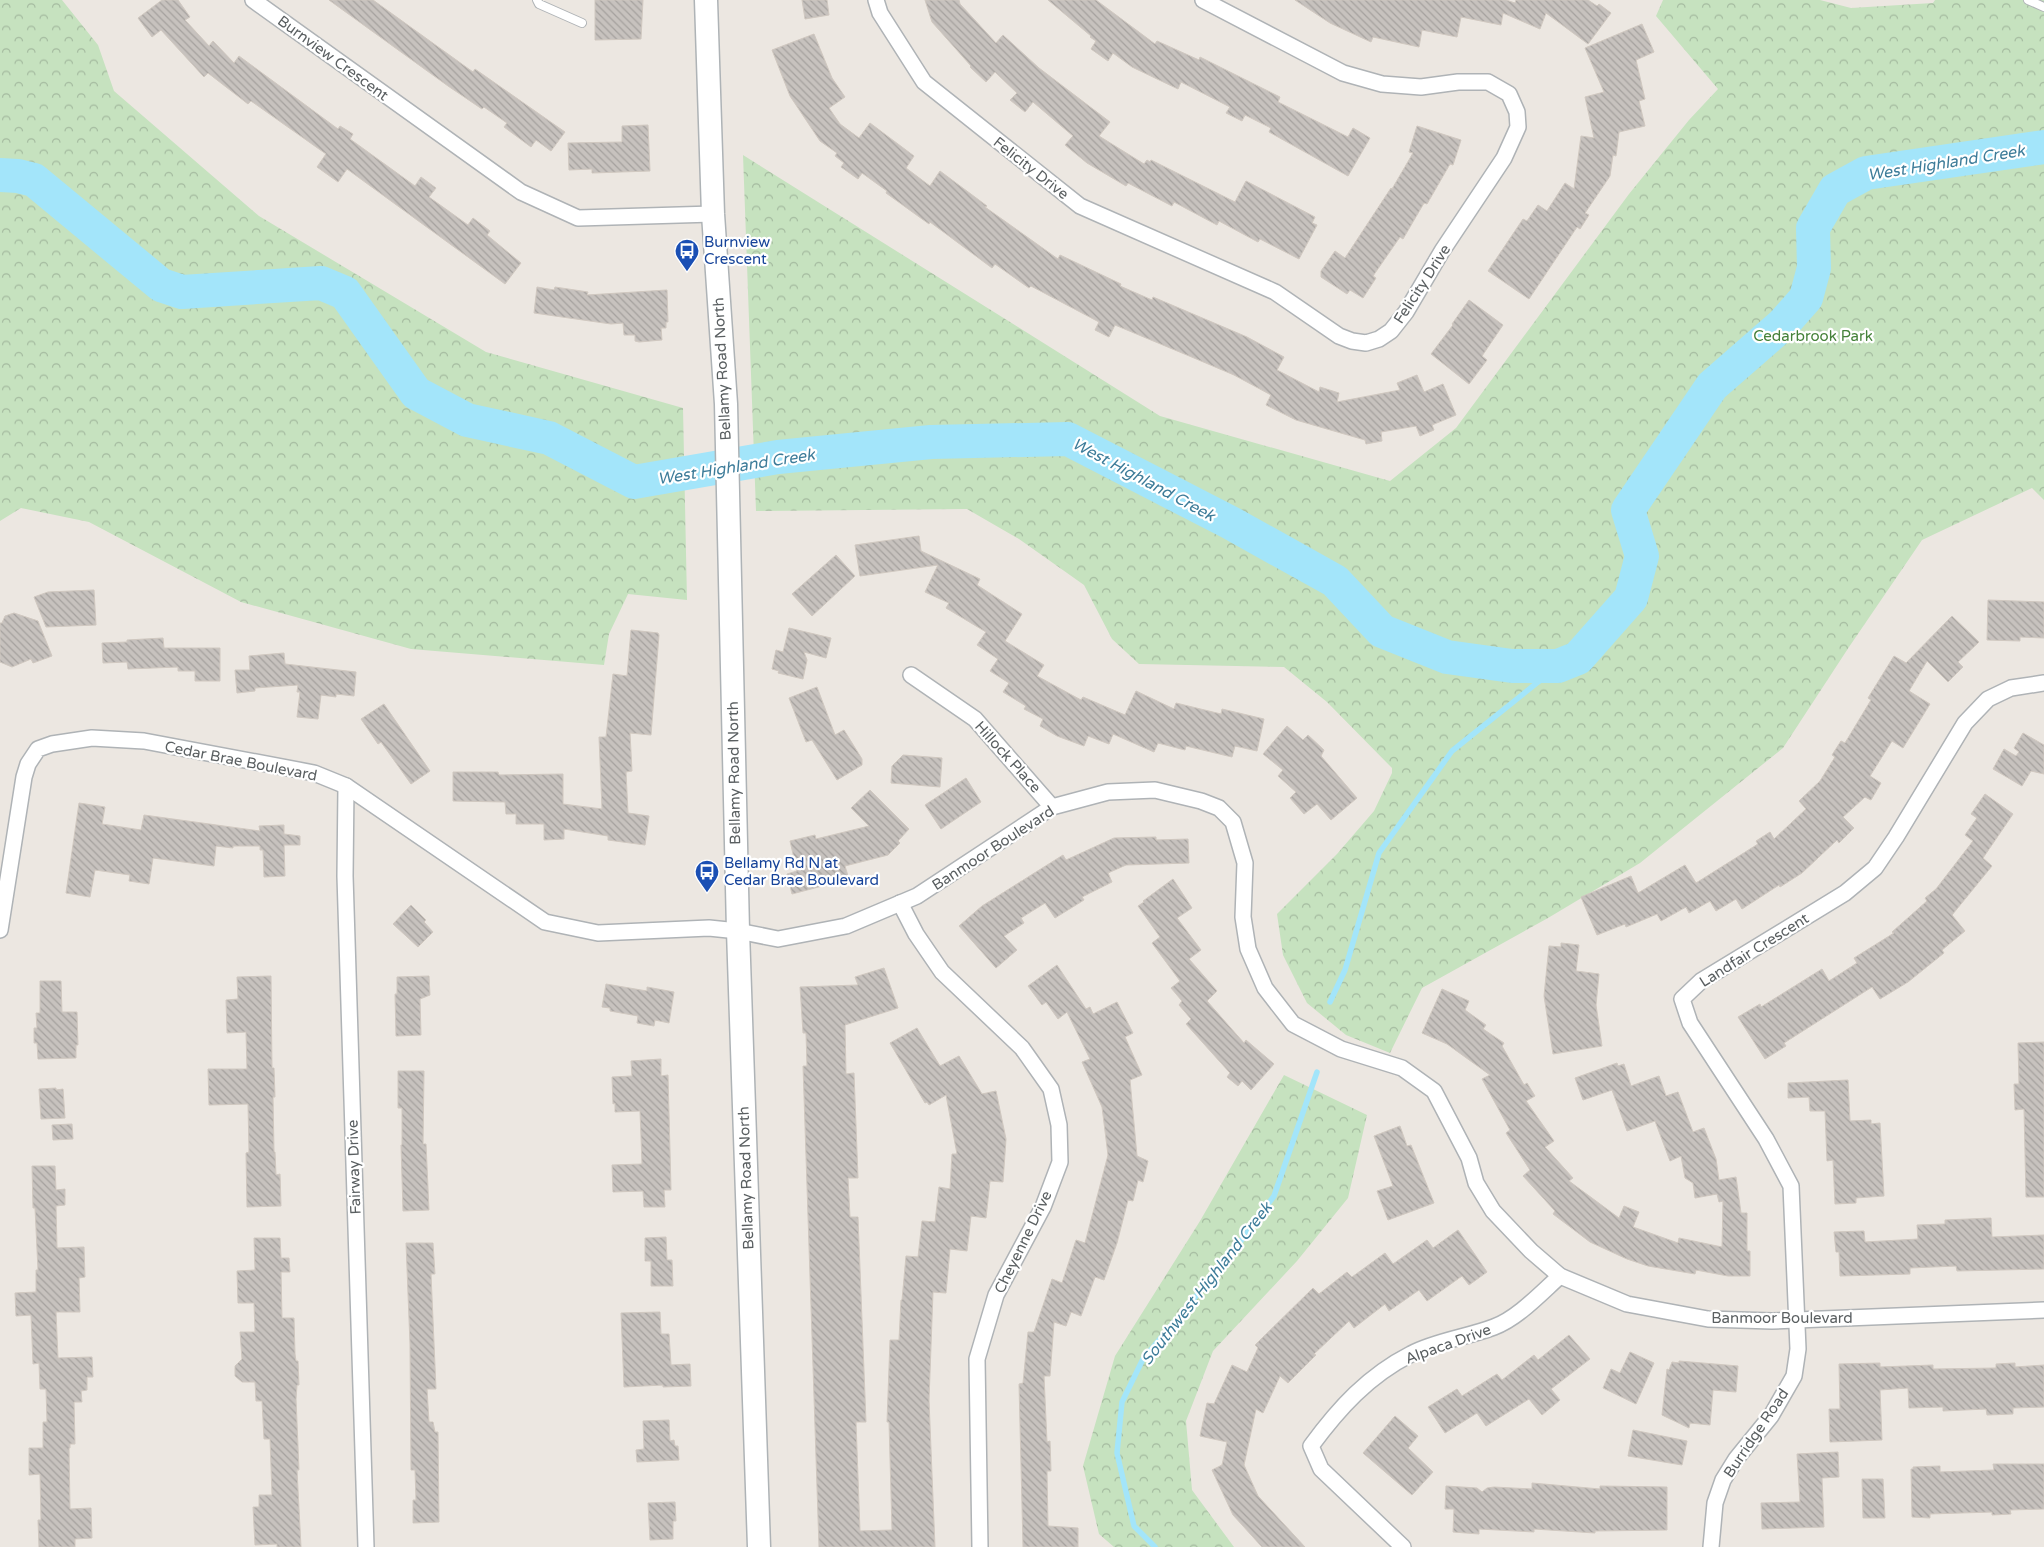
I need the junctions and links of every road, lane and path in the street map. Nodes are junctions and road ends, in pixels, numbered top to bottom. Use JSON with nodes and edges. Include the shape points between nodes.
{"nodes":[{"id":1,"x":253,"y":0,"type":"edge"},
{"id":2,"x":537,"y":0,"type":"edge"},
{"id":3,"x":706,"y":0,"type":"edge"},
{"id":4,"x":876,"y":0,"type":"edge"},
{"id":5,"x":1203,"y":0,"type":"edge"},
{"id":6,"x":2028,"y":0,"type":"edge"},
{"id":7,"x":2044,"y":7,"type":"edge"},
{"id":8,"x":582,"y":22,"type":"dead end"},
{"id":9,"x":713,"y":214,"type":"junction"},
{"id":10,"x":911,"y":675,"type":"dead end"},
{"id":11,"x":2044,"y":683,"type":"edge"},
{"id":12,"x":346,"y":786,"type":"junction"},
{"id":13,"x":1052,"y":807,"type":"junction"},
{"id":14,"x":900,"y":904,"type":"junction"},
{"id":15,"x":0,"y":930,"type":"edge"},
{"id":16,"x":738,"y":931,"type":"junction"},
{"id":17,"x":1560,"y":1276,"type":"junction"},
{"id":18,"x":2044,"y":1310,"type":"edge"},
{"id":19,"x":1796,"y":1320,"type":"junction"},
{"id":20,"x":366,"y":1547,"type":"edge"},
{"id":21,"x":759,"y":1547,"type":"edge"},
{"id":22,"x":980,"y":1547,"type":"edge"},
{"id":23,"x":1403,"y":1547,"type":"edge"},
{"id":24,"x":1711,"y":1547,"type":"edge"}],
"edges":[{"from":1,"to":9,"type":"street","name":"Burnview Crescent","via":[[521,192],[578,218]]},
{"from":2,"to":8,"type":"lane","via":[[538,4]]},
{"from":3,"to":9,"type":"street","name":"Bellamy Road North"},
{"from":4,"to":5,"type":"street","name":"Felicity Drive","via":[[880,13],[924,82],[1080,206],[1275,292],[1339,336],[1366,343],[1379,339],[1406,312],[1504,158],[1518,127],[1517,112],[1509,94],[1488,82],[1421,87],[1382,84],[1342,73]]},
{"from":6,"to":7,"type":"lane"},
{"from":9,"to":16,"type":"street","name":"Bellamy Road North","via":[[726,404]]},
{"from":10,"to":13,"type":"street","name":"Hillock Place","via":[[975,719]]},
{"from":11,"to":19,"type":"street","name":"Landfair Crescent","via":[[2010,688],[1988,699],[1966,723],[1875,868],[1846,893],[1701,982],[1682,999],[1690,1023],[1766,1139],[1791,1186]]},
{"from":12,"to":15,"type":"street","name":"Cedar Brae Boulevard","via":[[314,773],[144,741],[92,738],[38,749],[24,777]]},
{"from":12,"to":16,"type":"street","name":"Cedar Brae Boulevard","via":[[545,922],[598,933],[709,928]]},
{"from":12,"to":20,"type":"street","name":"Fairway Drive","via":[[345,876]]},
{"from":13,"to":14,"type":"street","name":"Banmoor Boulevard"},
{"from":13,"to":17,"type":"street","name":"Banmoor Boulevard","via":[[1108,792],[1155,790],[1218,808],[1233,822],[1245,863],[1243,917],[1248,949],[1265,988],[1293,1024],[1341,1049],[1402,1068],[1434,1091],[1469,1158],[1476,1182],[1493,1210],[1531,1251]]},
{"from":14,"to":16,"type":"street","name":"Banmoor Boulevard","via":[[846,926],[778,939]]},
{"from":14,"to":22,"type":"street","name":"Cheyenne Drive","via":[[942,972],[1022,1048],[1051,1089],[1059,1126],[1060,1162],[1043,1207],[996,1295],[977,1359]]},
{"from":16,"to":21,"type":"street","name":"Bellamy Road North"},
{"from":17,"to":19,"type":"street","name":"Banmoor Boulevard","via":[[1627,1304],[1708,1319]]},
{"from":17,"to":23,"type":"street","name":"Alpaca Drive","via":[[1536,1300],[1496,1327],[1412,1353],[1376,1374],[1337,1412],[1311,1446],[1321,1468]]},
{"from":18,"to":19,"type":"street","name":"Banmoor Boulevard"},
{"from":19,"to":24,"type":"street","name":"Burridge Road","via":[[1798,1349],[1794,1376],[1771,1416],[1723,1480],[1715,1503]]}]}
